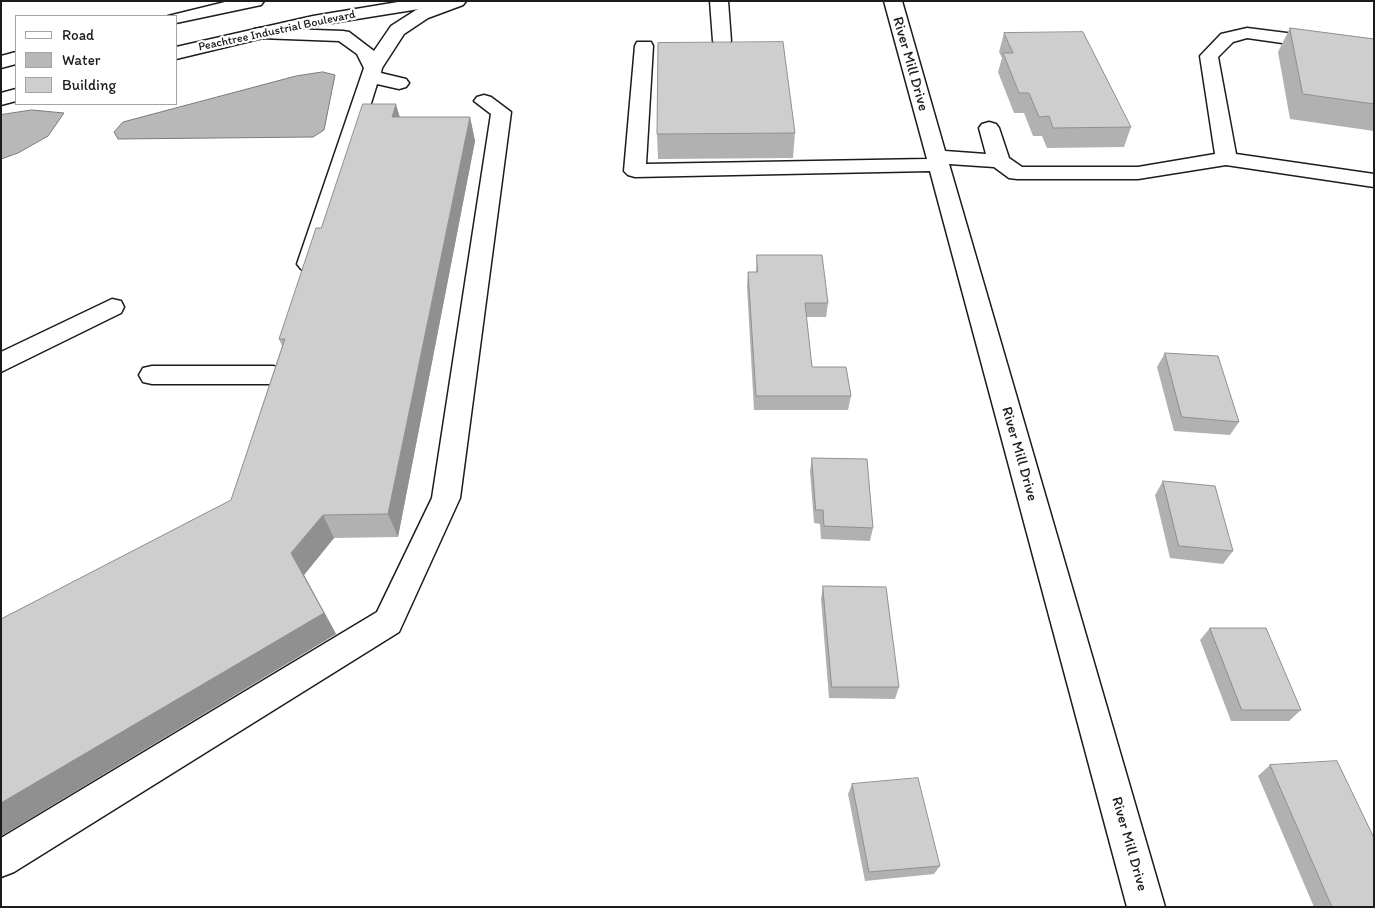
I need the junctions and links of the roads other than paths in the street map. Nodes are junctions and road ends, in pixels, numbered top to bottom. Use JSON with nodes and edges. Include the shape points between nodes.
{"nodes":[{"id":1,"x":438,"y":1,"type":"edge"},
{"id":2,"x":457,"y":1,"type":"edge"},
{"id":3,"x":719,"y":1,"type":"edge"},
{"id":4,"x":893,"y":1,"type":"edge"},
{"id":5,"x":248,"y":2,"type":"edge"},
{"id":6,"x":178,"y":18,"type":"edge"},
{"id":7,"x":260,"y":33,"type":"junction"},
{"id":8,"x":722,"y":41,"type":"edge"},
{"id":9,"x":644,"y":46,"type":"dead end"},
{"id":10,"x":1374,"y":50,"type":"edge"},
{"id":11,"x":178,"y":53,"type":"edge"},
{"id":12,"x":371,"y":72,"type":"junction"},
{"id":13,"x":399,"y":83,"type":"dead end"},
{"id":14,"x":15,"y":94,"type":"edge"},
{"id":15,"x":1,"y":99,"type":"edge"},
{"id":16,"x":484,"y":101,"type":"dead end"},
{"id":17,"x":989,"y":128,"type":"dead end"},
{"id":18,"x":1226,"y":159,"type":"junction"},
{"id":19,"x":938,"y":161,"type":"junction"},
{"id":20,"x":999,"y":161,"type":"junction"},
{"id":21,"x":1374,"y":181,"type":"edge"},
{"id":22,"x":302,"y":285,"type":"edge"},
{"id":23,"x":110,"y":303,"type":"dead end"},
{"id":24,"x":1,"y":363,"type":"edge"},
{"id":25,"x":152,"y":374,"type":"dead end"},
{"id":26,"x":264,"y":403,"type":"edge"},
{"id":27,"x":1,"y":859,"type":"edge"},
{"id":28,"x":1146,"y":907,"type":"edge"}],
"edges":[{"from":1,"to":7,"type":"main road","name":"Peachtree Industrial Boulevard"},
{"from":2,"to":12,"type":"main road","via":[[422,14],[397,30]]},
{"from":3,"to":8,"type":"main road"},
{"from":4,"to":19,"type":"main road","name":"River Mill Drive"},
{"from":5,"to":6,"type":"main road"},
{"from":7,"to":11,"type":"main road","name":"Peachtree Industrial Boulevard"},
{"from":7,"to":12,"type":"main road","via":[[343,36],[365,51]]},
{"from":9,"to":19,"type":"main road","via":[[635,171]]},
{"from":10,"to":18,"type":"main road","via":[[1247,33],[1227,38],[1209,56]]},
{"from":12,"to":13,"type":"main road"},
{"from":12,"to":22,"type":"main road"},
{"from":14,"to":15,"type":"main road"},
{"from":16,"to":27,"type":"main road","via":[[501,112],[446,498],[388,622]]},
{"from":17,"to":20,"type":"main road"},
{"from":18,"to":20,"type":"main road","via":[[1138,173],[1017,173]]},
{"from":18,"to":21,"type":"main road"},
{"from":19,"to":20,"type":"main road"},
{"from":19,"to":28,"type":"main road","name":"River Mill Drive"},
{"from":23,"to":24,"type":"main road"},
{"from":25,"to":26,"type":"main road","via":[[276,366]]}]}
